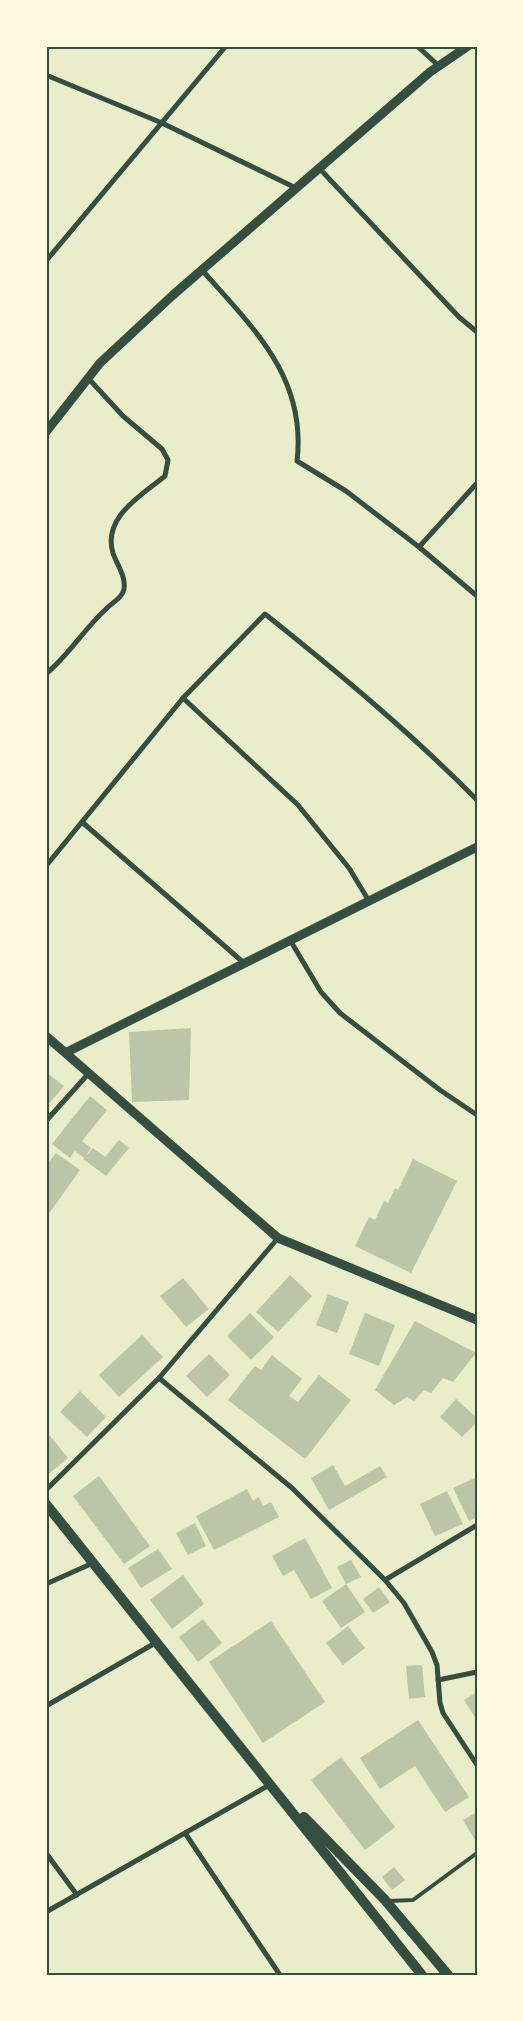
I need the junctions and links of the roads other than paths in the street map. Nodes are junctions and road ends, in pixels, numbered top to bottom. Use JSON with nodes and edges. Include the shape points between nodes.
{"nodes":[{"id":1,"x":226,"y":46,"type":"edge"},
{"id":2,"x":417,"y":46,"type":"edge"},
{"id":3,"x":468,"y":46,"type":"edge"},
{"id":4,"x":439,"y":66,"type":"junction"},
{"id":5,"x":46,"y":74,"type":"edge"},
{"id":6,"x":162,"y":123,"type":"junction"},
{"id":7,"x":319,"y":168,"type":"junction"},
{"id":8,"x":296,"y":188,"type":"junction"},
{"id":9,"x":46,"y":261,"type":"edge"},
{"id":10,"x":202,"y":270,"type":"junction"},
{"id":11,"x":477,"y":332,"type":"edge"},
{"id":12,"x":88,"y":378,"type":"junction"},
{"id":13,"x":46,"y":432,"type":"edge"},
{"id":14,"x":477,"y":483,"type":"edge"},
{"id":15,"x":419,"y":547,"type":"junction"},
{"id":16,"x":477,"y":596,"type":"edge"},
{"id":17,"x":46,"y":674,"type":"edge"},
{"id":18,"x":183,"y":698,"type":"junction"},
{"id":19,"x":477,"y":800,"type":"edge"},
{"id":20,"x":82,"y":822,"type":"junction"},
{"id":21,"x":477,"y":847,"type":"edge"},
{"id":22,"x":46,"y":866,"type":"edge"},
{"id":23,"x":369,"y":901,"type":"junction"},
{"id":24,"x":290,"y":940,"type":"junction"},
{"id":25,"x":244,"y":963,"type":"junction"},
{"id":26,"x":46,"y":1036,"type":"edge"},
{"id":27,"x":66,"y":1052,"type":"junction"},
{"id":28,"x":90,"y":1072,"type":"junction"},
{"id":29,"x":477,"y":1115,"type":"edge"},
{"id":30,"x":46,"y":1121,"type":"edge"},
{"id":31,"x":278,"y":1238,"type":"junction"},
{"id":32,"x":477,"y":1320,"type":"edge"},
{"id":33,"x":159,"y":1378,"type":"junction"},
{"id":34,"x":46,"y":1490,"type":"edge"},
{"id":35,"x":46,"y":1504,"type":"edge"},
{"id":36,"x":477,"y":1525,"type":"edge"},
{"id":37,"x":94,"y":1562,"type":"junction"},
{"id":38,"x":385,"y":1580,"type":"junction"},
{"id":39,"x":46,"y":1584,"type":"edge"},
{"id":40,"x":157,"y":1642,"type":"junction"},
{"id":41,"x":477,"y":1672,"type":"edge"},
{"id":42,"x":438,"y":1680,"type":"junction"},
{"id":43,"x":46,"y":1706,"type":"edge"},
{"id":44,"x":477,"y":1765,"type":"edge"},
{"id":45,"x":271,"y":1784,"type":"junction"},
{"id":46,"x":185,"y":1833,"type":"junction"},
{"id":47,"x":46,"y":1853,"type":"edge"},
{"id":48,"x":477,"y":1853,"type":"edge"},
{"id":49,"x":77,"y":1895,"type":"junction"},
{"id":50,"x":385,"y":1900,"type":"junction"},
{"id":51,"x":46,"y":1912,"type":"edge"},
{"id":52,"x":280,"y":1975,"type":"edge"},
{"id":53,"x":422,"y":1975,"type":"edge"},
{"id":54,"x":448,"y":1975,"type":"edge"}],
"edges":[{"from":1,"to":6,"type":"street"},
{"from":2,"to":4,"type":"street"},
{"from":3,"to":4,"type":"street"},
{"from":4,"to":7,"type":"street"},
{"from":5,"to":6,"type":"street"},
{"from":6,"to":8,"type":"street"},
{"from":6,"to":9,"type":"street"},
{"from":7,"to":8,"type":"street"},
{"from":7,"to":11,"type":"street","via":[[459,317]]},
{"from":8,"to":10,"type":"street"},
{"from":10,"to":12,"type":"street","via":[[100,363]]},
{"from":10,"to":15,"type":"street","via":[[266,344],[285,377],[296,411],[300,440],[297,461],[346,491]]},
{"from":12,"to":13,"type":"street"},
{"from":12,"to":17,"type":"street","via":[[123,416],[162,449],[168,468],[165,476],[120,514],[112,527],[112,552],[124,580],[120,597]]},
{"from":14,"to":15,"type":"street"},
{"from":15,"to":16,"type":"street"},
{"from":18,"to":19,"type":"street","via":[[266,614],[359,690],[440,762]]},
{"from":18,"to":20,"type":"street"},
{"from":18,"to":23,"type":"street","via":[[298,805],[349,868]]},
{"from":20,"to":22,"type":"street"},
{"from":20,"to":25,"type":"street"},
{"from":21,"to":23,"type":"street"},
{"from":23,"to":24,"type":"street"},
{"from":24,"to":25,"type":"street"},
{"from":24,"to":29,"type":"street","via":[[321,992],[340,1013]]},
{"from":25,"to":27,"type":"street"},
{"from":26,"to":27,"type":"street"},
{"from":27,"to":28,"type":"street"},
{"from":28,"to":30,"type":"street"},
{"from":28,"to":31,"type":"street"},
{"from":31,"to":32,"type":"street"},
{"from":31,"to":33,"type":"street"},
{"from":33,"to":34,"type":"street"},
{"from":33,"to":38,"type":"street","via":[[292,1488]]},
{"from":35,"to":37,"type":"main road"},
{"from":36,"to":38,"type":"street"},
{"from":37,"to":39,"type":"street"},
{"from":37,"to":40,"type":"main road"},
{"from":38,"to":42,"type":"street","via":[[404,1603],[432,1652]]},
{"from":40,"to":43,"type":"street"},
{"from":40,"to":45,"type":"main road"},
{"from":41,"to":42,"type":"street"},
{"from":42,"to":44,"type":"street","via":[[443,1713]]},
{"from":45,"to":46,"type":"street"},
{"from":45,"to":50,"type":"main road"},
{"from":45,"to":53,"type":"main road"},
{"from":46,"to":49,"type":"street"},
{"from":46,"to":52,"type":"street"},
{"from":47,"to":49,"type":"street"},
{"from":48,"to":50,"type":"lane","via":[[413,1900]]},
{"from":49,"to":51,"type":"street"},
{"from":50,"to":54,"type":"main road"}]}
